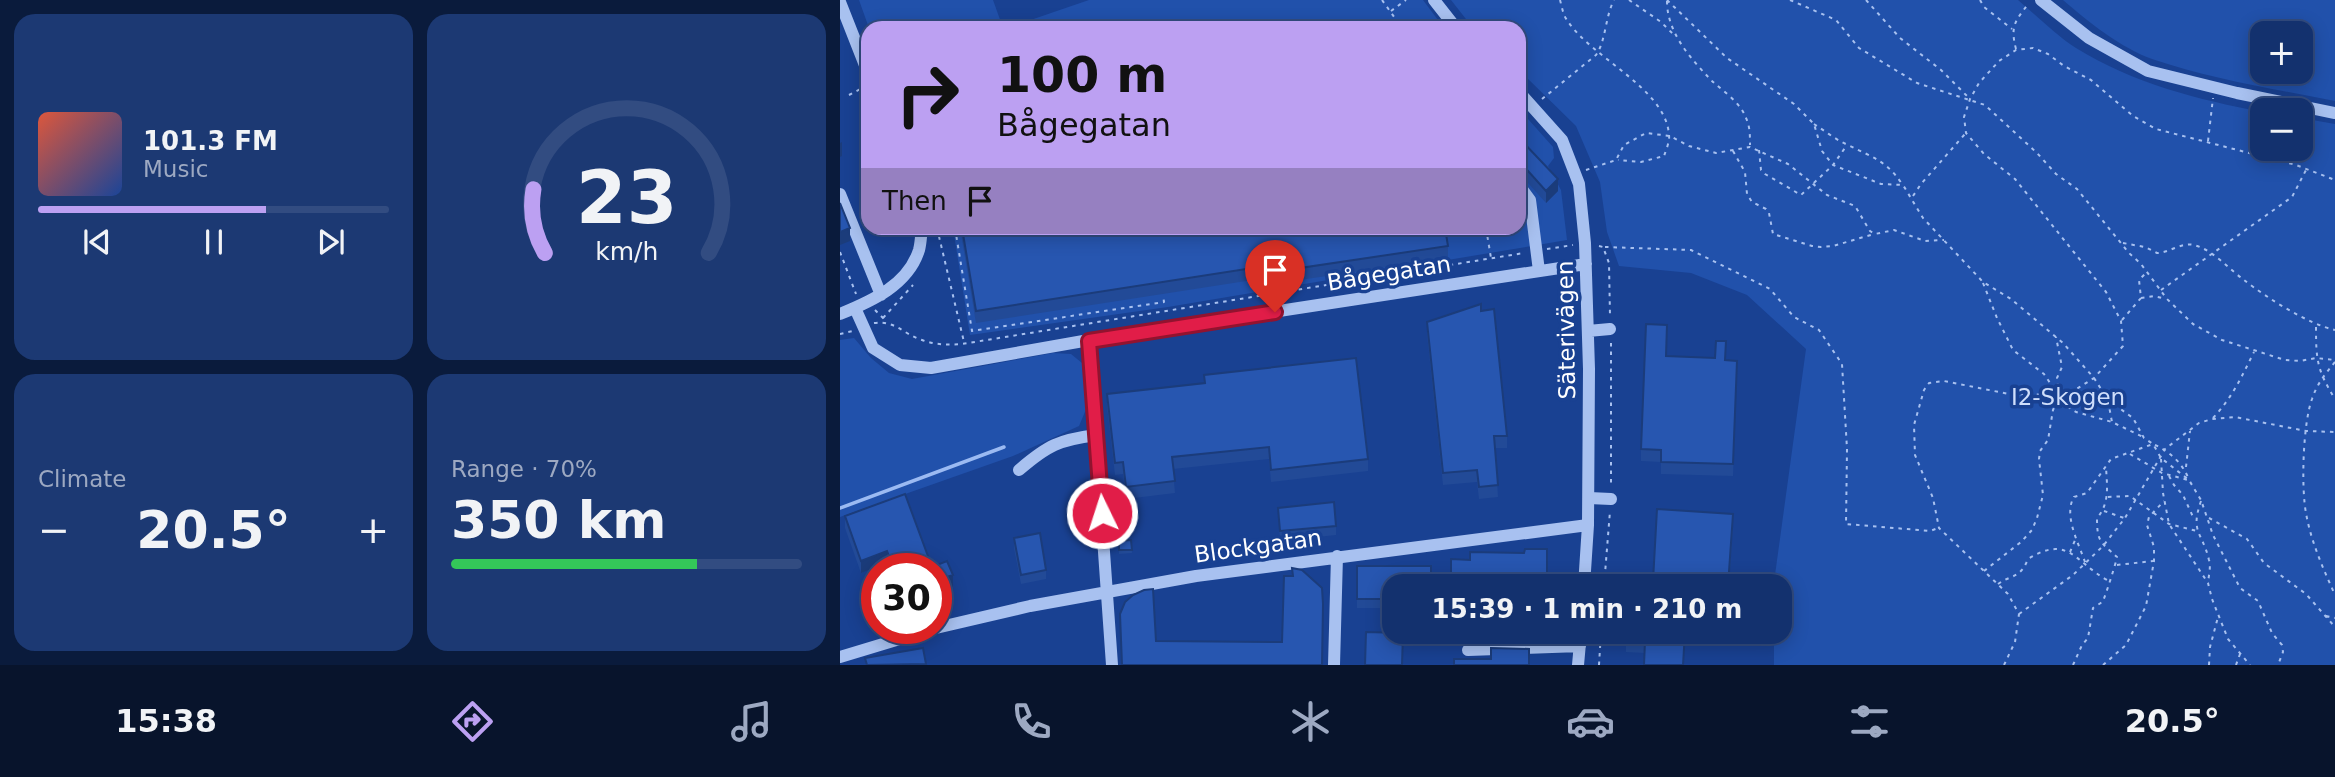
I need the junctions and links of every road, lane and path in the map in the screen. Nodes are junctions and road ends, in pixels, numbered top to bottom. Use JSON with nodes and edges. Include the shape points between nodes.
{"nodes":[{"id":1,"x":1382,"y":0,"type":"edge"},
{"id":2,"x":1406,"y":0,"type":"edge"},
{"id":3,"x":1434,"y":0,"type":"edge"},
{"id":4,"x":1560,"y":0,"type":"edge"},
{"id":5,"x":1614,"y":0,"type":"edge"},
{"id":6,"x":1629,"y":0,"type":"edge"},
{"id":7,"x":1667,"y":0,"type":"edge"},
{"id":8,"x":1866,"y":0,"type":"edge"},
{"id":9,"x":1980,"y":0,"type":"edge"},
{"id":10,"x":2031,"y":0,"type":"edge"},
{"id":11,"x":2041,"y":0,"type":"edge"},
{"id":12,"x":1793,"y":1,"type":"edge"},
{"id":13,"x":840,"y":2,"type":"edge"},
{"id":14,"x":1390,"y":11,"type":"junction"},
{"id":15,"x":1397,"y":21,"type":"edge"},
{"id":16,"x":1450,"y":21,"type":"edge"},
{"id":17,"x":2012,"y":29,"type":"junction"},
{"id":18,"x":1675,"y":36,"type":"junction"},
{"id":19,"x":2016,"y":50,"type":"junction"},
{"id":20,"x":1599,"y":51,"type":"junction"},
{"id":21,"x":861,"y":62,"type":"edge"},
{"id":22,"x":861,"y":84,"type":"edge"},
{"id":23,"x":2214,"y":87,"type":"junction"},
{"id":24,"x":849,"y":95,"type":"dead end"},
{"id":25,"x":1526,"y":99,"type":"edge"},
{"id":26,"x":1970,"y":99,"type":"junction"},
{"id":27,"x":1534,"y":108,"type":"junction"},
{"id":28,"x":2335,"y":113,"type":"edge"},
{"id":29,"x":1814,"y":124,"type":"junction"},
{"id":30,"x":1966,"y":133,"type":"junction"},
{"id":31,"x":1670,"y":136,"type":"junction"},
{"id":32,"x":2207,"y":142,"type":"junction"},
{"id":33,"x":1847,"y":145,"type":"junction"},
{"id":34,"x":1750,"y":147,"type":"junction"},
{"id":35,"x":1759,"y":149,"type":"junction"},
{"id":36,"x":1732,"y":150,"type":"junction"},
{"id":37,"x":1616,"y":160,"type":"junction"},
{"id":38,"x":1833,"y":166,"type":"junction"},
{"id":39,"x":2307,"y":169,"type":"junction"},
{"id":40,"x":1575,"y":174,"type":"junction"},
{"id":41,"x":2335,"y":180,"type":"edge"},
{"id":42,"x":1814,"y":184,"type":"junction"},
{"id":43,"x":1903,"y":185,"type":"junction"},
{"id":44,"x":840,"y":194,"type":"edge"},
{"id":45,"x":1526,"y":195,"type":"edge"},
{"id":46,"x":1912,"y":198,"type":"junction"},
{"id":47,"x":1875,"y":234,"type":"junction"},
{"id":48,"x":921,"y":235,"type":"edge"},
{"id":49,"x":939,"y":235,"type":"edge"},
{"id":50,"x":956,"y":235,"type":"edge"},
{"id":51,"x":1487,"y":235,"type":"edge"},
{"id":52,"x":1944,"y":240,"type":"junction"},
{"id":53,"x":1585,"y":243,"type":"junction"},
{"id":54,"x":2120,"y":243,"type":"junction"},
{"id":55,"x":1603,"y":247,"type":"junction"},
{"id":56,"x":1535,"y":251,"type":"junction"},
{"id":57,"x":840,"y":252,"type":"edge"},
{"id":58,"x":2211,"y":255,"type":"junction"},
{"id":59,"x":1491,"y":259,"type":"junction"},
{"id":60,"x":1586,"y":264,"type":"junction"},
{"id":61,"x":1539,"y":271,"type":"junction"},
{"id":62,"x":2147,"y":272,"type":"junction"},
{"id":63,"x":1983,"y":282,"type":"junction"},
{"id":64,"x":1163,"y":289,"type":"edge"},
{"id":65,"x":2161,"y":290,"type":"junction"},
{"id":66,"x":881,"y":295,"type":"junction"},
{"id":67,"x":2141,"y":298,"type":"junction"},
{"id":68,"x":2167,"y":299,"type":"junction"},
{"id":69,"x":861,"y":305,"type":"junction"},
{"id":70,"x":840,"y":314,"type":"edge"},
{"id":71,"x":2121,"y":321,"type":"junction"},
{"id":72,"x":888,"y":322,"type":"junction"},
{"id":73,"x":2316,"y":326,"type":"junction"},
{"id":74,"x":864,"y":327,"type":"junction"},
{"id":75,"x":1611,"y":329,"type":"junction"},
{"id":76,"x":2335,"y":330,"type":"edge"},
{"id":77,"x":1588,"y":331,"type":"junction"},
{"id":78,"x":840,"y":334,"type":"edge"},
{"id":79,"x":2056,"y":337,"type":"junction"},
{"id":80,"x":1089,"y":341,"type":"junction"},
{"id":81,"x":964,"y":344,"type":"junction"},
{"id":82,"x":2254,"y":351,"type":"junction"},
{"id":83,"x":2316,"y":358,"type":"junction"},
{"id":84,"x":2335,"y":361,"type":"edge"},
{"id":85,"x":2322,"y":377,"type":"junction"},
{"id":86,"x":2094,"y":378,"type":"junction"},
{"id":87,"x":2059,"y":396,"type":"junction"},
{"id":88,"x":2335,"y":399,"type":"edge"},
{"id":89,"x":2108,"y":400,"type":"junction"},
{"id":90,"x":2212,"y":419,"type":"junction"},
{"id":91,"x":2112,"y":422,"type":"junction"},
{"id":92,"x":2190,"y":430,"type":"junction"},
{"id":93,"x":2306,"y":431,"type":"junction"},
{"id":94,"x":2335,"y":432,"type":"edge"},
{"id":95,"x":1096,"y":435,"type":"junction"},
{"id":96,"x":2144,"y":438,"type":"junction"},
{"id":97,"x":2153,"y":444,"type":"junction"},
{"id":98,"x":2165,"y":449,"type":"junction"},
{"id":99,"x":2130,"y":454,"type":"junction"},
{"id":100,"x":2161,"y":457,"type":"junction"},
{"id":101,"x":2106,"y":467,"type":"junction"},
{"id":102,"x":2154,"y":468,"type":"junction"},
{"id":103,"x":2185,"y":469,"type":"junction"},
{"id":104,"x":1019,"y":470,"type":"dead end"},
{"id":105,"x":2162,"y":473,"type":"junction"},
{"id":106,"x":2168,"y":475,"type":"junction"},
{"id":107,"x":2189,"y":480,"type":"junction"},
{"id":108,"x":2107,"y":497,"type":"junction"},
{"id":109,"x":1589,"y":498,"type":"junction"},
{"id":110,"x":1611,"y":499,"type":"junction"},
{"id":111,"x":2136,"y":500,"type":"junction"},
{"id":112,"x":2165,"y":500,"type":"junction"},
{"id":113,"x":2201,"y":500,"type":"junction"},
{"id":114,"x":2104,"y":511,"type":"junction"},
{"id":115,"x":2152,"y":514,"type":"junction"},
{"id":116,"x":2208,"y":517,"type":"junction"},
{"id":117,"x":2125,"y":518,"type":"junction"},
{"id":118,"x":2194,"y":520,"type":"junction"},
{"id":119,"x":2169,"y":524,"type":"junction"},
{"id":120,"x":1588,"y":525,"type":"junction"},
{"id":121,"x":1939,"y":528,"type":"junction"},
{"id":122,"x":2197,"y":531,"type":"junction"},
{"id":123,"x":2076,"y":537,"type":"junction"},
{"id":124,"x":2104,"y":546,"type":"junction"},
{"id":125,"x":2068,"y":552,"type":"junction"},
{"id":126,"x":1337,"y":556,"type":"junction"},
{"id":127,"x":2154,"y":561,"type":"junction"},
{"id":128,"x":2085,"y":563,"type":"junction"},
{"id":129,"x":2117,"y":565,"type":"junction"},
{"id":130,"x":1983,"y":572,"type":"junction"},
{"id":131,"x":1585,"y":574,"type":"edge"},
{"id":132,"x":1605,"y":574,"type":"edge"},
{"id":133,"x":2108,"y":580,"type":"junction"},
{"id":134,"x":2208,"y":583,"type":"junction"},
{"id":135,"x":1998,"y":584,"type":"junction"},
{"id":136,"x":1108,"y":592,"type":"junction"},
{"id":137,"x":2335,"y":595,"type":"edge"},
{"id":138,"x":2019,"y":614,"type":"junction"},
{"id":139,"x":2218,"y":616,"type":"junction"},
{"id":140,"x":2325,"y":616,"type":"junction"},
{"id":141,"x":2335,"y":618,"type":"edge"},
{"id":142,"x":952,"y":624,"type":"edge"},
{"id":143,"x":2335,"y":627,"type":"edge"},
{"id":144,"x":883,"y":644,"type":"edge"},
{"id":145,"x":1600,"y":644,"type":"edge"},
{"id":146,"x":1580,"y":646,"type":"joint"},
{"id":147,"x":1468,"y":650,"type":"dead end"},
{"id":148,"x":2240,"y":653,"type":"junction"},
{"id":149,"x":840,"y":657,"type":"edge"},
{"id":150,"x":1112,"y":665,"type":"edge"},
{"id":151,"x":1334,"y":665,"type":"edge"},
{"id":152,"x":1578,"y":665,"type":"edge"},
{"id":153,"x":1599,"y":665,"type":"edge"},
{"id":154,"x":2004,"y":665,"type":"edge"},
{"id":155,"x":2073,"y":665,"type":"edge"},
{"id":156,"x":2102,"y":665,"type":"edge"},
{"id":157,"x":2209,"y":665,"type":"edge"},
{"id":158,"x":2236,"y":665,"type":"edge"},
{"id":159,"x":2250,"y":665,"type":"edge"},
{"id":160,"x":2278,"y":665,"type":"edge"}],
"edges":[{"from":1,"to":14,"type":"path"},
{"from":2,"to":14,"type":"path"},
{"from":3,"to":16,"type":"street"},
{"from":4,"to":20,"type":"path","via":[[1566,19]]},
{"from":5,"to":20,"type":"path"},
{"from":6,"to":18,"type":"path"},
{"from":7,"to":18,"type":"path"},
{"from":7,"to":29,"type":"path","via":[[1727,58],[1794,104]]},
{"from":8,"to":26,"type":"path","via":[[1900,38]]},
{"from":9,"to":17,"type":"path"},
{"from":10,"to":17,"type":"path"},
{"from":11,"to":23,"type":"street","via":[[2089,38],[2148,71]]},
{"from":12,"to":26,"type":"path","via":[[1836,20],[1859,48],[1917,83]]},
{"from":13,"to":21,"type":"street"},
{"from":14,"to":15,"type":"path"},
{"from":17,"to":19,"type":"path"},
{"from":18,"to":34,"type":"path","via":[[1736,102],[1745,116]]},
{"from":19,"to":26,"type":"path","via":[[1999,61]]},
{"from":19,"to":32,"type":"path","via":[[2033,48],[2048,54],[2155,129]]},
{"from":20,"to":27,"type":"path"},
{"from":20,"to":31,"type":"path","via":[[1641,86],[1662,113]]},
{"from":22,"to":24,"type":"path"},
{"from":23,"to":28,"type":"street"},
{"from":23,"to":32,"type":"path"},
{"from":25,"to":27,"type":"street","name":"Säterivägen"},
{"from":26,"to":30,"type":"path","via":[[1964,117]]},
{"from":26,"to":54,"type":"path","via":[[1985,106],[2077,189]]},
{"from":27,"to":40,"type":"street","name":"Säterivägen","via":[[1562,140]]},
{"from":29,"to":33,"type":"path"},
{"from":29,"to":38,"type":"path","via":[[1822,151]]},
{"from":30,"to":46,"type":"path"},
{"from":30,"to":71,"type":"path","via":[[2015,179],[2106,292]]},
{"from":31,"to":36,"type":"path","via":[[1716,153]]},
{"from":31,"to":37,"type":"path","via":[[1646,133],[1624,145]]},
{"from":31,"to":37,"type":"path","via":[[1664,156],[1641,162]]},
{"from":32,"to":39,"type":"path"},
{"from":33,"to":38,"type":"path"},
{"from":33,"to":43,"type":"path","via":[[1892,168]]},
{"from":34,"to":35,"type":"path"},
{"from":34,"to":36,"type":"path"},
{"from":35,"to":42,"type":"path"},
{"from":35,"to":42,"type":"path","via":[[1765,174],[1801,195]]},
{"from":36,"to":47,"type":"path","via":[[1743,167],[1746,194],[1769,213],[1773,234],[1821,247]]},
{"from":37,"to":40,"type":"path"},
{"from":38,"to":42,"type":"path"},
{"from":38,"to":43,"type":"path","via":[[1881,184]]},
{"from":39,"to":41,"type":"path"},
{"from":39,"to":58,"type":"path","via":[[2292,197]]},
{"from":40,"to":53,"type":"street","name":"Säterivägen"},
{"from":42,"to":47,"type":"path","via":[[1827,195],[1855,206]]},
{"from":43,"to":46,"type":"path"},
{"from":44,"to":66,"type":"street"},
{"from":45,"to":56,"type":"street"},
{"from":46,"to":52,"type":"path"},
{"from":47,"to":52,"type":"path","via":[[1894,230],[1925,241]]},
{"from":48,"to":66,"type":"street","via":[[919,250],[904,277]]},
{"from":49,"to":81,"type":"path"},
{"from":50,"to":64,"type":"path","via":[[972,331],[1164,302]]},
{"from":51,"to":59,"type":"path"},
{"from":52,"to":63,"type":"path"},
{"from":53,"to":55,"type":"path"},
{"from":53,"to":56,"type":"path"},
{"from":53,"to":60,"type":"street","name":"Säterivägen"},
{"from":54,"to":58,"type":"path","via":[[2157,253],[2194,245]]},
{"from":54,"to":62,"type":"path"},
{"from":55,"to":75,"type":"path","via":[[1609,263]]},
{"from":55,"to":121,"type":"path","via":[[1691,250],[1770,289],[1794,317],[1819,330],[1842,364],[1846,524]]},
{"from":56,"to":59,"type":"path"},
{"from":56,"to":61,"type":"street"},
{"from":57,"to":69,"type":"path"},
{"from":58,"to":65,"type":"path"},
{"from":58,"to":73,"type":"path"},
{"from":59,"to":81,"type":"path"},
{"from":60,"to":61,"type":"street","name":"Bågegatan"},
{"from":60,"to":77,"type":"street","name":"Säterivägen"},
{"from":61,"to":80,"type":"street","name":"Bågegatan"},
{"from":62,"to":65,"type":"path"},
{"from":62,"to":67,"type":"path","via":[[2139,280]]},
{"from":63,"to":79,"type":"path"},
{"from":63,"to":87,"type":"path","via":[[2013,350],[2044,374]]},
{"from":65,"to":68,"type":"path"},
{"from":66,"to":69,"type":"street"},
{"from":67,"to":68,"type":"path"},
{"from":67,"to":71,"type":"path"},
{"from":68,"to":82,"type":"path","via":[[2193,324]]},
{"from":69,"to":70,"type":"street"},
{"from":69,"to":72,"type":"path"},
{"from":69,"to":74,"type":"street","name":"Bågegatan"},
{"from":71,"to":86,"type":"path","via":[[2123,346]]},
{"from":72,"to":74,"type":"path"},
{"from":72,"to":81,"type":"path","via":[[920,340]]},
{"from":73,"to":76,"type":"path"},
{"from":73,"to":83,"type":"path"},
{"from":74,"to":78,"type":"path"},
{"from":74,"to":80,"type":"street","name":"Bågegatan","via":[[873,348],[900,365],[931,368]]},
{"from":75,"to":77,"type":"street"},
{"from":75,"to":110,"type":"path"},
{"from":77,"to":109,"type":"street","name":"Säterivägen"},
{"from":79,"to":86,"type":"path"},
{"from":79,"to":87,"type":"path","via":[[2062,367],[2057,378]]},
{"from":80,"to":95,"type":"street"},
{"from":82,"to":83,"type":"path","via":[[2285,360]]},
{"from":82,"to":90,"type":"path","via":[[2226,404]]},
{"from":83,"to":84,"type":"path"},
{"from":83,"to":85,"type":"path"},
{"from":84,"to":85,"type":"path"},
{"from":85,"to":88,"type":"path"},
{"from":85,"to":93,"type":"path","via":[[2311,401]]},
{"from":86,"to":87,"type":"path"},
{"from":86,"to":89,"type":"path"},
{"from":87,"to":91,"type":"path","via":[[2076,412]]},
{"from":87,"to":121,"type":"path","via":[[1929,383],[1914,425],[1915,455],[1933,498]]},
{"from":87,"to":130,"type":"path","via":[[2049,440],[2040,451],[2042,495],[2032,530]]},
{"from":89,"to":91,"type":"path"},
{"from":89,"to":96,"type":"path","via":[[2133,418]]},
{"from":90,"to":92,"type":"path"},
{"from":90,"to":93,"type":"path","via":[[2235,417]]},
{"from":91,"to":96,"type":"path"},
{"from":92,"to":98,"type":"path"},
{"from":92,"to":103,"type":"path"},
{"from":93,"to":94,"type":"path"},
{"from":93,"to":137,"type":"path","via":[[2305,512]]},
{"from":95,"to":104,"type":"street","via":[[1065,439],[1041,450]]},
{"from":95,"to":136,"type":"street"},
{"from":96,"to":97,"type":"path"},
{"from":97,"to":98,"type":"path"},
{"from":97,"to":99,"type":"path"},
{"from":97,"to":100,"type":"path"},
{"from":98,"to":100,"type":"path"},
{"from":98,"to":103,"type":"path"},
{"from":99,"to":101,"type":"path","via":[[2111,459]]},
{"from":99,"to":102,"type":"path"},
{"from":100,"to":102,"type":"path"},
{"from":100,"to":105,"type":"path"},
{"from":100,"to":107,"type":"path"},
{"from":101,"to":108,"type":"path"},
{"from":101,"to":123,"type":"path","via":[[2087,493],[2070,503]]},
{"from":102,"to":105,"type":"path"},
{"from":102,"to":111,"type":"path"},
{"from":103,"to":107,"type":"path"},
{"from":105,"to":106,"type":"path"},
{"from":105,"to":112,"type":"path"},
{"from":106,"to":107,"type":"path"},
{"from":106,"to":118,"type":"path"},
{"from":107,"to":113,"type":"path"},
{"from":108,"to":111,"type":"path"},
{"from":108,"to":114,"type":"path"},
{"from":109,"to":110,"type":"street"},
{"from":109,"to":120,"type":"street","name":"Säterivägen"},
{"from":110,"to":132,"type":"path"},
{"from":111,"to":115,"type":"path"},
{"from":111,"to":117,"type":"path"},
{"from":112,"to":115,"type":"path"},
{"from":112,"to":119,"type":"path"},
{"from":113,"to":116,"type":"path"},
{"from":113,"to":118,"type":"path"},
{"from":114,"to":117,"type":"path"},
{"from":114,"to":124,"type":"path","via":[[2097,518],[2098,539]]},
{"from":115,"to":119,"type":"path"},
{"from":115,"to":127,"type":"path","via":[[2147,525]]},
{"from":116,"to":140,"type":"path","via":[[2247,539],[2264,563],[2306,594]]},
{"from":116,"to":160,"type":"path","via":[[2240,588],[2258,601],[2282,645]]},
{"from":117,"to":124,"type":"path"},
{"from":118,"to":122,"type":"path"},
{"from":119,"to":122,"type":"path"},
{"from":119,"to":134,"type":"path"},
{"from":120,"to":126,"type":"street","name":"Blockgatan"},
{"from":120,"to":131,"type":"street","name":"Säterivägen"},
{"from":121,"to":130,"type":"path"},
{"from":122,"to":134,"type":"path","via":[[2210,561]]},
{"from":123,"to":125,"type":"path"},
{"from":123,"to":128,"type":"path"},
{"from":124,"to":128,"type":"path"},
{"from":124,"to":129,"type":"path","via":[[2117,557]]},
{"from":125,"to":128,"type":"path"},
{"from":125,"to":135,"type":"path","via":[[2040,551],[2028,559],[2024,570]]},
{"from":126,"to":136,"type":"street","name":"Blockgatan"},
{"from":126,"to":151,"type":"street"},
{"from":127,"to":129,"type":"path"},
{"from":127,"to":156,"type":"path","via":[[2146,606],[2126,645]]},
{"from":128,"to":133,"type":"path"},
{"from":128,"to":138,"type":"path"},
{"from":129,"to":133,"type":"path"},
{"from":130,"to":135,"type":"path"},
{"from":133,"to":155,"type":"path","via":[[2103,601],[2093,608],[2088,638]]},
{"from":134,"to":139,"type":"path"},
{"from":135,"to":138,"type":"path"},
{"from":136,"to":142,"type":"street","name":"Blockgatan"},
{"from":136,"to":150,"type":"street"},
{"from":138,"to":154,"type":"path","via":[[2015,642]]},
{"from":139,"to":148,"type":"path"},
{"from":139,"to":157,"type":"path"},
{"from":140,"to":141,"type":"path"},
{"from":140,"to":143,"type":"path"},
{"from":144,"to":149,"type":"street","name":"Blockgatan"},
{"from":145,"to":153,"type":"path"},
{"from":146,"to":147,"type":"street"},
{"from":146,"to":152,"type":"street"},
{"from":148,"to":158,"type":"path"},
{"from":148,"to":159,"type":"path"}]}
